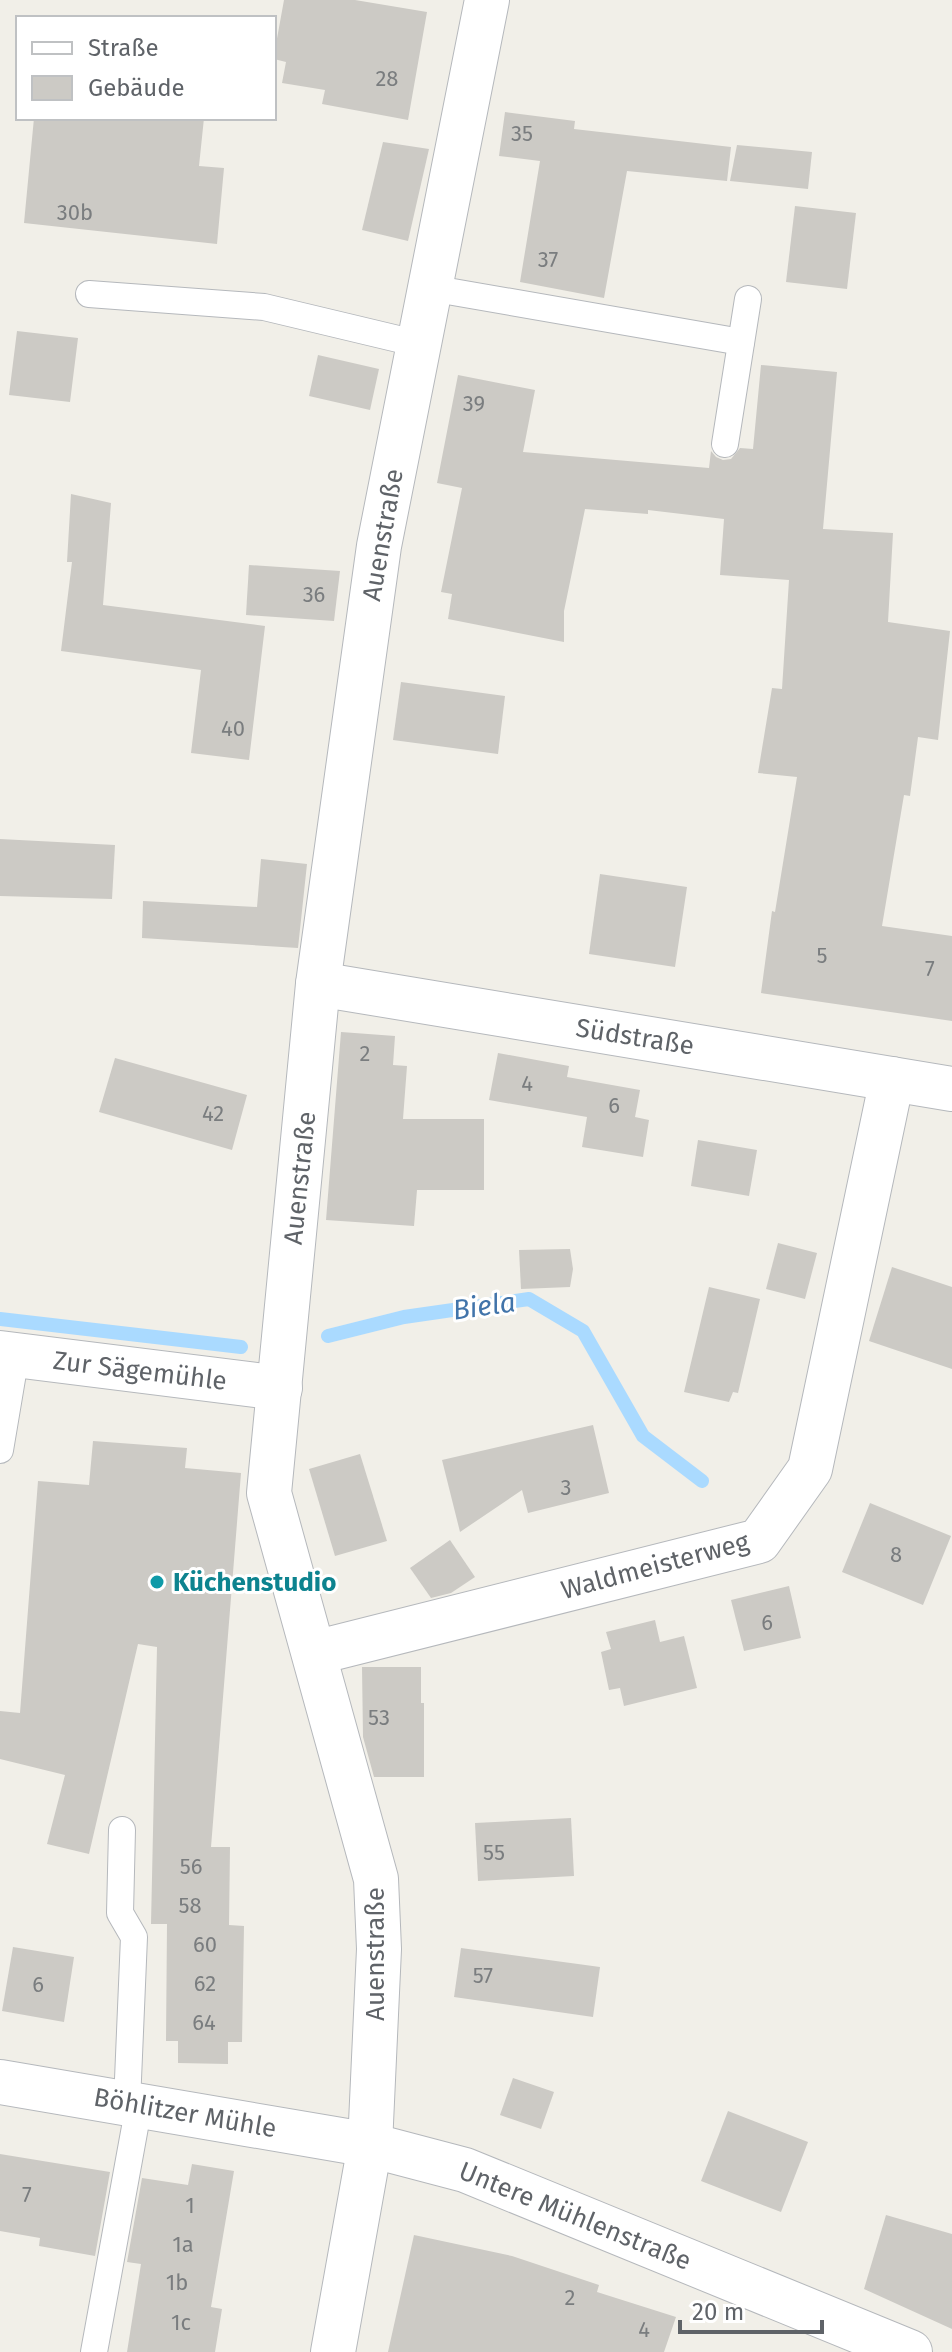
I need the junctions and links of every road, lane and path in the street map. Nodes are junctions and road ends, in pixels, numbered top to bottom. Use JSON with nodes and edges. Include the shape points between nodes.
{"nodes":[{"id":1,"x":487,"y":0,"type":"edge"},
{"id":2,"x":430,"y":288,"type":"junction"},
{"id":3,"x":89,"y":294,"type":"dead end"},
{"id":4,"x":748,"y":299,"type":"dead end"},
{"id":5,"x":741,"y":342,"type":"junction"},
{"id":6,"x":419,"y":344,"type":"junction"},
{"id":7,"x":725,"y":444,"type":"dead end"},
{"id":8,"x":318,"y":984,"type":"junction"},
{"id":9,"x":892,"y":1079,"type":"junction"},
{"id":10,"x":952,"y":1089,"type":"edge"},
{"id":11,"x":8,"y":1354,"type":"edge"},
{"id":12,"x":280,"y":1388,"type":"junction"},
{"id":13,"x":0,"y":1450,"type":"edge"},
{"id":14,"x":314,"y":1653,"type":"junction"},
{"id":15,"x":122,"y":1830,"type":"dead end"},
{"id":16,"x":0,"y":2082,"type":"edge"},
{"id":17,"x":133,"y":2104,"type":"junction"},
{"id":18,"x":370,"y":2145,"type":"junction"},
{"id":19,"x":94,"y":2352,"type":"edge"},
{"id":20,"x":333,"y":2352,"type":"edge"},
{"id":21,"x":910,"y":2352,"type":"edge"}],
"edges":[{"from":1,"to":2,"type":"street","name":"Auenstraße"},
{"from":2,"to":5,"type":"lane"},
{"from":2,"to":6,"type":"street","name":"Auenstraße"},
{"from":3,"to":6,"type":"lane","via":[[264,307]]},
{"from":4,"to":5,"type":"lane"},
{"from":5,"to":7,"type":"lane"},
{"from":6,"to":8,"type":"street","name":"Auenstraße","via":[[379,546]]},
{"from":8,"to":9,"type":"street","name":"Südstraße"},
{"from":8,"to":12,"type":"street","name":"Auenstraße"},
{"from":9,"to":10,"type":"street","name":"Südstraße"},
{"from":9,"to":14,"type":"street","name":"Waldmeisterweg","via":[[810,1469],[759,1541]]},
{"from":11,"to":12,"type":"street","name":"Zur Sägemühle"},
{"from":11,"to":13,"type":"lane"},
{"from":12,"to":14,"type":"street","name":"Auenstraße","via":[[269,1493]]},
{"from":14,"to":18,"type":"street","name":"Auenstraße","via":[[376,1879],[379,1949]]},
{"from":15,"to":17,"type":"lane","via":[[120,1913],[134,1937]]},
{"from":16,"to":17,"type":"street","name":"Böhlitzer Mühle"},
{"from":17,"to":18,"type":"street","name":"Böhlitzer Mühle"},
{"from":17,"to":19,"type":"lane"},
{"from":18,"to":20,"type":"street","name":"Auenstraße"},
{"from":18,"to":21,"type":"street","name":"Untere Mühlenstraße","via":[[465,2170]]}]}
